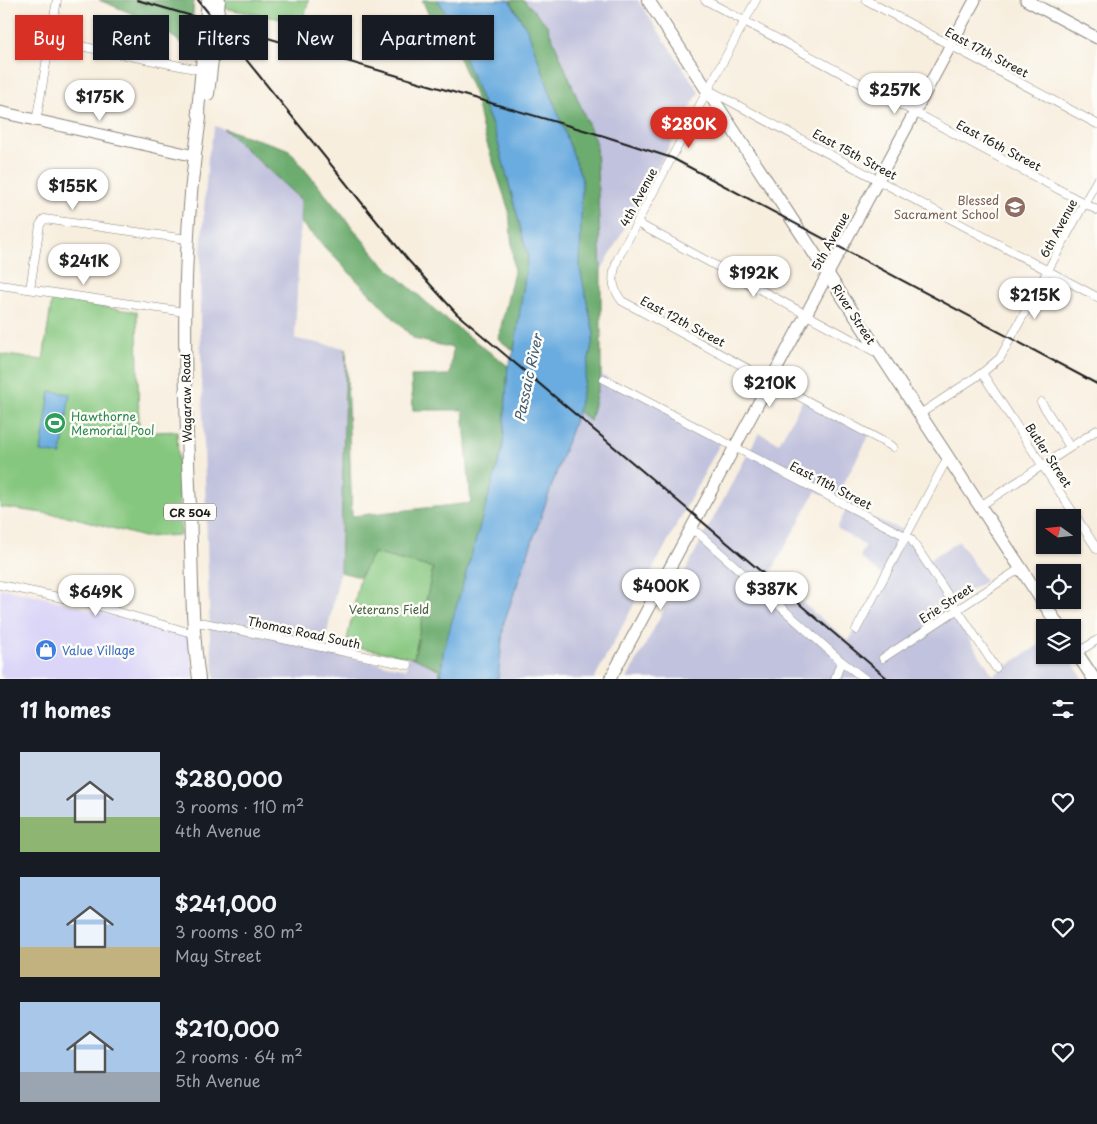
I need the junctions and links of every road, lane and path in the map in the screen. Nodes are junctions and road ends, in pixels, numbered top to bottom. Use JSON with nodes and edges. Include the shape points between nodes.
{"nodes":[{"id":1,"x":56,"y":0,"type":"edge"},
{"id":2,"x":208,"y":0,"type":"edge"},
{"id":3,"x":219,"y":0,"type":"edge"},
{"id":4,"x":648,"y":0,"type":"edge"},
{"id":5,"x":704,"y":0,"type":"edge"},
{"id":6,"x":756,"y":0,"type":"edge"},
{"id":7,"x":866,"y":0,"type":"edge"},
{"id":8,"x":975,"y":0,"type":"edge"},
{"id":9,"x":1026,"y":0,"type":"edge"},
{"id":10,"x":54,"y":15,"type":"edge"},
{"id":11,"x":744,"y":21,"type":"junction"},
{"id":12,"x":1097,"y":38,"type":"edge"},
{"id":13,"x":950,"y":45,"type":"junction"},
{"id":14,"x":83,"y":47,"type":"edge"},
{"id":15,"x":45,"y":60,"type":"edge"},
{"id":16,"x":207,"y":72,"type":"junction"},
{"id":17,"x":707,"y":90,"type":"junction"},
{"id":18,"x":0,"y":112,"type":"edge"},
{"id":19,"x":914,"y":113,"type":"junction"},
{"id":20,"x":36,"y":122,"type":"junction"},
{"id":21,"x":1097,"y":124,"type":"edge"},
{"id":22,"x":194,"y":156,"type":"junction"},
{"id":23,"x":878,"y":180,"type":"junction"},
{"id":24,"x":1097,"y":180,"type":"edge"},
{"id":25,"x":1084,"y":204,"type":"junction"},
{"id":26,"x":1097,"y":210,"type":"edge"},
{"id":27,"x":637,"y":223,"type":"junction"},
{"id":28,"x":187,"y":239,"type":"junction"},
{"id":29,"x":1048,"y":271,"type":"junction"},
{"id":30,"x":828,"y":273,"type":"junction"},
{"id":31,"x":0,"y":285,"type":"edge"},
{"id":32,"x":30,"y":289,"type":"junction"},
{"id":33,"x":1097,"y":297,"type":"edge"},
{"id":34,"x":622,"y":301,"type":"joint"},
{"id":35,"x":185,"y":312,"type":"junction"},
{"id":36,"x":806,"y":314,"type":"junction"},
{"id":37,"x":882,"y":356,"type":"junction"},
{"id":38,"x":982,"y":373,"type":"junction"},
{"id":39,"x":604,"y":379,"type":"dead end"},
{"id":40,"x":770,"y":381,"type":"junction"},
{"id":41,"x":1041,"y":402,"type":"dead end"},
{"id":42,"x":920,"y":414,"type":"junction"},
{"id":43,"x":1097,"y":430,"type":"edge"},
{"id":44,"x":734,"y":447,"type":"junction"},
{"id":45,"x":893,"y":447,"type":"dead end"},
{"id":46,"x":1070,"y":447,"type":"junction"},
{"id":47,"x":948,"y":457,"type":"junction"},
{"id":48,"x":1042,"y":465,"type":"junction"},
{"id":49,"x":980,"y":506,"type":"junction"},
{"id":50,"x":689,"y":530,"type":"junction"},
{"id":51,"x":906,"y":536,"type":"junction"},
{"id":52,"x":1097,"y":549,"type":"edge"},
{"id":53,"x":1021,"y":568,"type":"junction"},
{"id":54,"x":0,"y":585,"type":"edge"},
{"id":55,"x":958,"y":609,"type":"junction"},
{"id":56,"x":1054,"y":619,"type":"edge"},
{"id":57,"x":195,"y":628,"type":"junction"},
{"id":58,"x":856,"y":630,"type":"dead end"},
{"id":59,"x":1097,"y":640,"type":"edge"},
{"id":60,"x":1081,"y":647,"type":"edge"},
{"id":61,"x":883,"y":658,"type":"dead end"},
{"id":62,"x":1081,"y":659,"type":"edge"},
{"id":63,"x":841,"y":661,"type":"junction"},
{"id":64,"x":408,"y":665,"type":"dead end"},
{"id":65,"x":996,"y":668,"type":"dead end"},
{"id":66,"x":199,"y":679,"type":"edge"},
{"id":67,"x":610,"y":679,"type":"edge"},
{"id":68,"x":835,"y":679,"type":"edge"},
{"id":69,"x":865,"y":679,"type":"edge"},
{"id":70,"x":1094,"y":679,"type":"edge"}],
"edges":[{"from":1,"to":10,"type":"street"},
{"from":2,"to":16,"type":"main road","name":"Wagaraw Road","number":"CR 504"},
{"from":3,"to":16,"type":"main road","name":"Wagaraw Road","number":"CR 504"},
{"from":4,"to":17,"type":"main road","name":"River Street"},
{"from":5,"to":11,"type":"street","name":"East 16th Street"},
{"from":6,"to":11,"type":"street","name":"4th Avenue"},
{"from":7,"to":13,"type":"street","name":"East 17th Street"},
{"from":8,"to":13,"type":"main road","name":"5th Avenue"},
{"from":9,"to":12,"type":"main road"},
{"from":11,"to":17,"type":"street","name":"4th Avenue"},
{"from":11,"to":19,"type":"street","name":"East 16th Street"},
{"from":13,"to":19,"type":"main road","name":"5th Avenue"},
{"from":13,"to":21,"type":"street","name":"East 17th Street"},
{"from":14,"to":16,"type":"street"},
{"from":15,"to":20,"type":"street"},
{"from":16,"to":22,"type":"main road","name":"Wagaraw Road","number":"CR 504","via":[[205,112],[200,118]]},
{"from":17,"to":23,"type":"street","name":"East 15th Street"},
{"from":17,"to":27,"type":"street","name":"4th Avenue"},
{"from":17,"to":30,"type":"main road","name":"River Street"},
{"from":18,"to":20,"type":"main road"},
{"from":19,"to":23,"type":"main road","name":"5th Avenue"},
{"from":19,"to":25,"type":"street","name":"East 16th Street"},
{"from":20,"to":22,"type":"main road"},
{"from":22,"to":28,"type":"main road","name":"Wagaraw Road","number":"CR 504"},
{"from":23,"to":29,"type":"street","name":"East 15th Street"},
{"from":23,"to":30,"type":"main road","name":"5th Avenue"},
{"from":24,"to":25,"type":"street","name":"6th Avenue"},
{"from":25,"to":26,"type":"street","name":"East 16th Street"},
{"from":25,"to":29,"type":"street","name":"6th Avenue"},
{"from":27,"to":34,"type":"street","name":"4th Avenue","via":[[613,272],[614,289]]},
{"from":27,"to":36,"type":"street"},
{"from":28,"to":32,"type":"street","via":[[44,219],[40,225]]},
{"from":28,"to":35,"type":"main road","name":"Wagaraw Road","number":"CR 504"},
{"from":29,"to":33,"type":"street","name":"East 15th Street"},
{"from":29,"to":38,"type":"street","name":"6th Avenue","via":[[1000,358]]},
{"from":30,"to":36,"type":"main road","name":"5th Avenue"},
{"from":30,"to":37,"type":"main road","name":"River Street"},
{"from":31,"to":32,"type":"street"},
{"from":32,"to":35,"type":"street"},
{"from":34,"to":40,"type":"street","name":"East 12th Street"},
{"from":35,"to":57,"type":"main road","name":"Wagaraw Road","number":"CR 504","via":[[185,395]]},
{"from":36,"to":37,"type":"street"},
{"from":36,"to":40,"type":"main road","name":"5th Avenue"},
{"from":37,"to":42,"type":"main road","name":"River Street"},
{"from":38,"to":42,"type":"street","name":"6th Avenue"},
{"from":38,"to":48,"type":"street","name":"Butler Street"},
{"from":39,"to":44,"type":"street","name":"East 11th Street"},
{"from":40,"to":44,"type":"main road","name":"5th Avenue"},
{"from":40,"to":45,"type":"street","name":"East 12th Street"},
{"from":41,"to":46,"type":"street"},
{"from":42,"to":47,"type":"main road","name":"River Street"},
{"from":43,"to":46,"type":"street"},
{"from":44,"to":50,"type":"main road","name":"5th Avenue"},
{"from":44,"to":51,"type":"street","name":"East 11th Street"},
{"from":46,"to":48,"type":"street"},
{"from":47,"to":49,"type":"main road","name":"River Street"},
{"from":47,"to":51,"type":"street"},
{"from":48,"to":49,"type":"street"},
{"from":48,"to":52,"type":"street","name":"Butler Street"},
{"from":49,"to":53,"type":"main road","name":"River Street"},
{"from":50,"to":63,"type":"street","via":[[698,533]]},
{"from":50,"to":67,"type":"main road","name":"5th Avenue"},
{"from":51,"to":55,"type":"street","name":"East 11th Street","via":[[916,544]]},
{"from":51,"to":58,"type":"street"},
{"from":53,"to":55,"type":"street","name":"Erie Street"},
{"from":53,"to":56,"type":"main road","name":"River Street"},
{"from":54,"to":57,"type":"street","name":"Thomas Road South"},
{"from":55,"to":61,"type":"street","name":"Erie Street"},
{"from":55,"to":65,"type":"street","name":"East 11th Street"},
{"from":57,"to":64,"type":"street","name":"Thomas Road South","via":[[206,624]]},
{"from":57,"to":66,"type":"main road","name":"Wagaraw Road","number":"CR 504"},
{"from":59,"to":60,"type":"street"},
{"from":62,"to":70,"type":"main road"},
{"from":63,"to":68,"type":"street"},
{"from":63,"to":69,"type":"street"}]}
